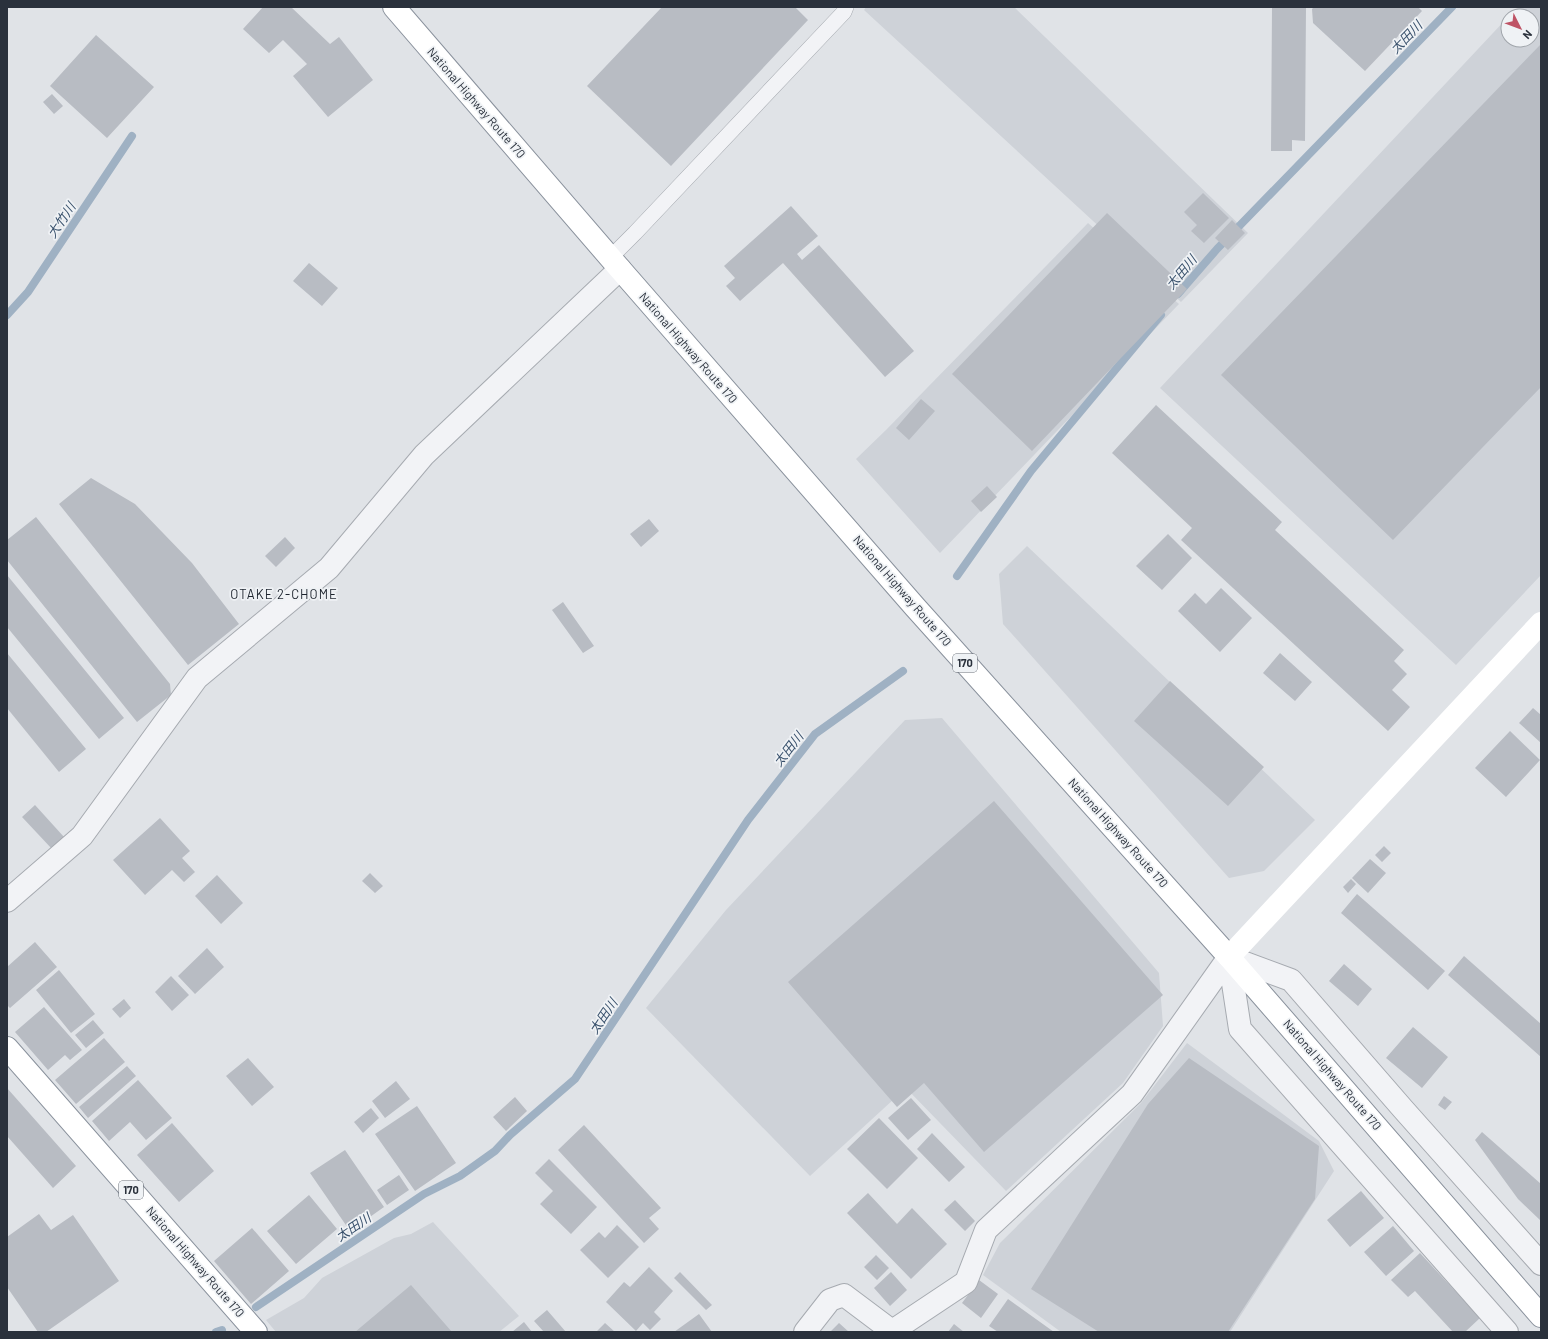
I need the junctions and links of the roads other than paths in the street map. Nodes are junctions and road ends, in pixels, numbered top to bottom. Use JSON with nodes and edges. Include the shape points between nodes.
{"nodes":[{"id":1,"x":394,"y":7,"type":"edge"},
{"id":2,"x":846,"y":7,"type":"edge"},
{"id":3,"x":615,"y":264,"type":"junction"},
{"id":4,"x":1541,"y":623,"type":"edge"},
{"id":5,"x":7,"y":902,"type":"edge"},
{"id":6,"x":1229,"y":957,"type":"junction"},
{"id":7,"x":7,"y":1048,"type":"edge"},
{"id":8,"x":1541,"y":1264,"type":"edge"},
{"id":9,"x":1541,"y":1316,"type":"edge"},
{"id":10,"x":252,"y":1331,"type":"edge"},
{"id":11,"x":892,"y":1331,"type":"edge"},
{"id":12,"x":805,"y":1332,"type":"edge"},
{"id":13,"x":1507,"y":1332,"type":"edge"}],
"edges":[{"from":1,"to":3,"type":"main road","name":"National Highway Route 170","number":"170"},
{"from":2,"to":3,"type":"lane","via":[[635,234]]},
{"from":3,"to":5,"type":"street","via":[[424,455],[329,568],[197,678],[82,836]]},
{"from":3,"to":6,"type":"main road","name":"National Highway Route 170","number":"170","via":[[915,607]]},
{"from":4,"to":6,"type":"main road"},
{"from":6,"to":8,"type":"street","via":[[1291,980]]},
{"from":6,"to":9,"type":"main road","name":"National Highway Route 170","number":"170"},
{"from":6,"to":11,"type":"street","via":[[1132,1094],[986,1230],[966,1282]]},
{"from":6,"to":13,"type":"street","via":[[1240,1028]]},
{"from":7,"to":10,"type":"main road","name":"National Highway Route 170","number":"170"},
{"from":11,"to":12,"type":"street","via":[[844,1295],[830,1300]]}]}
